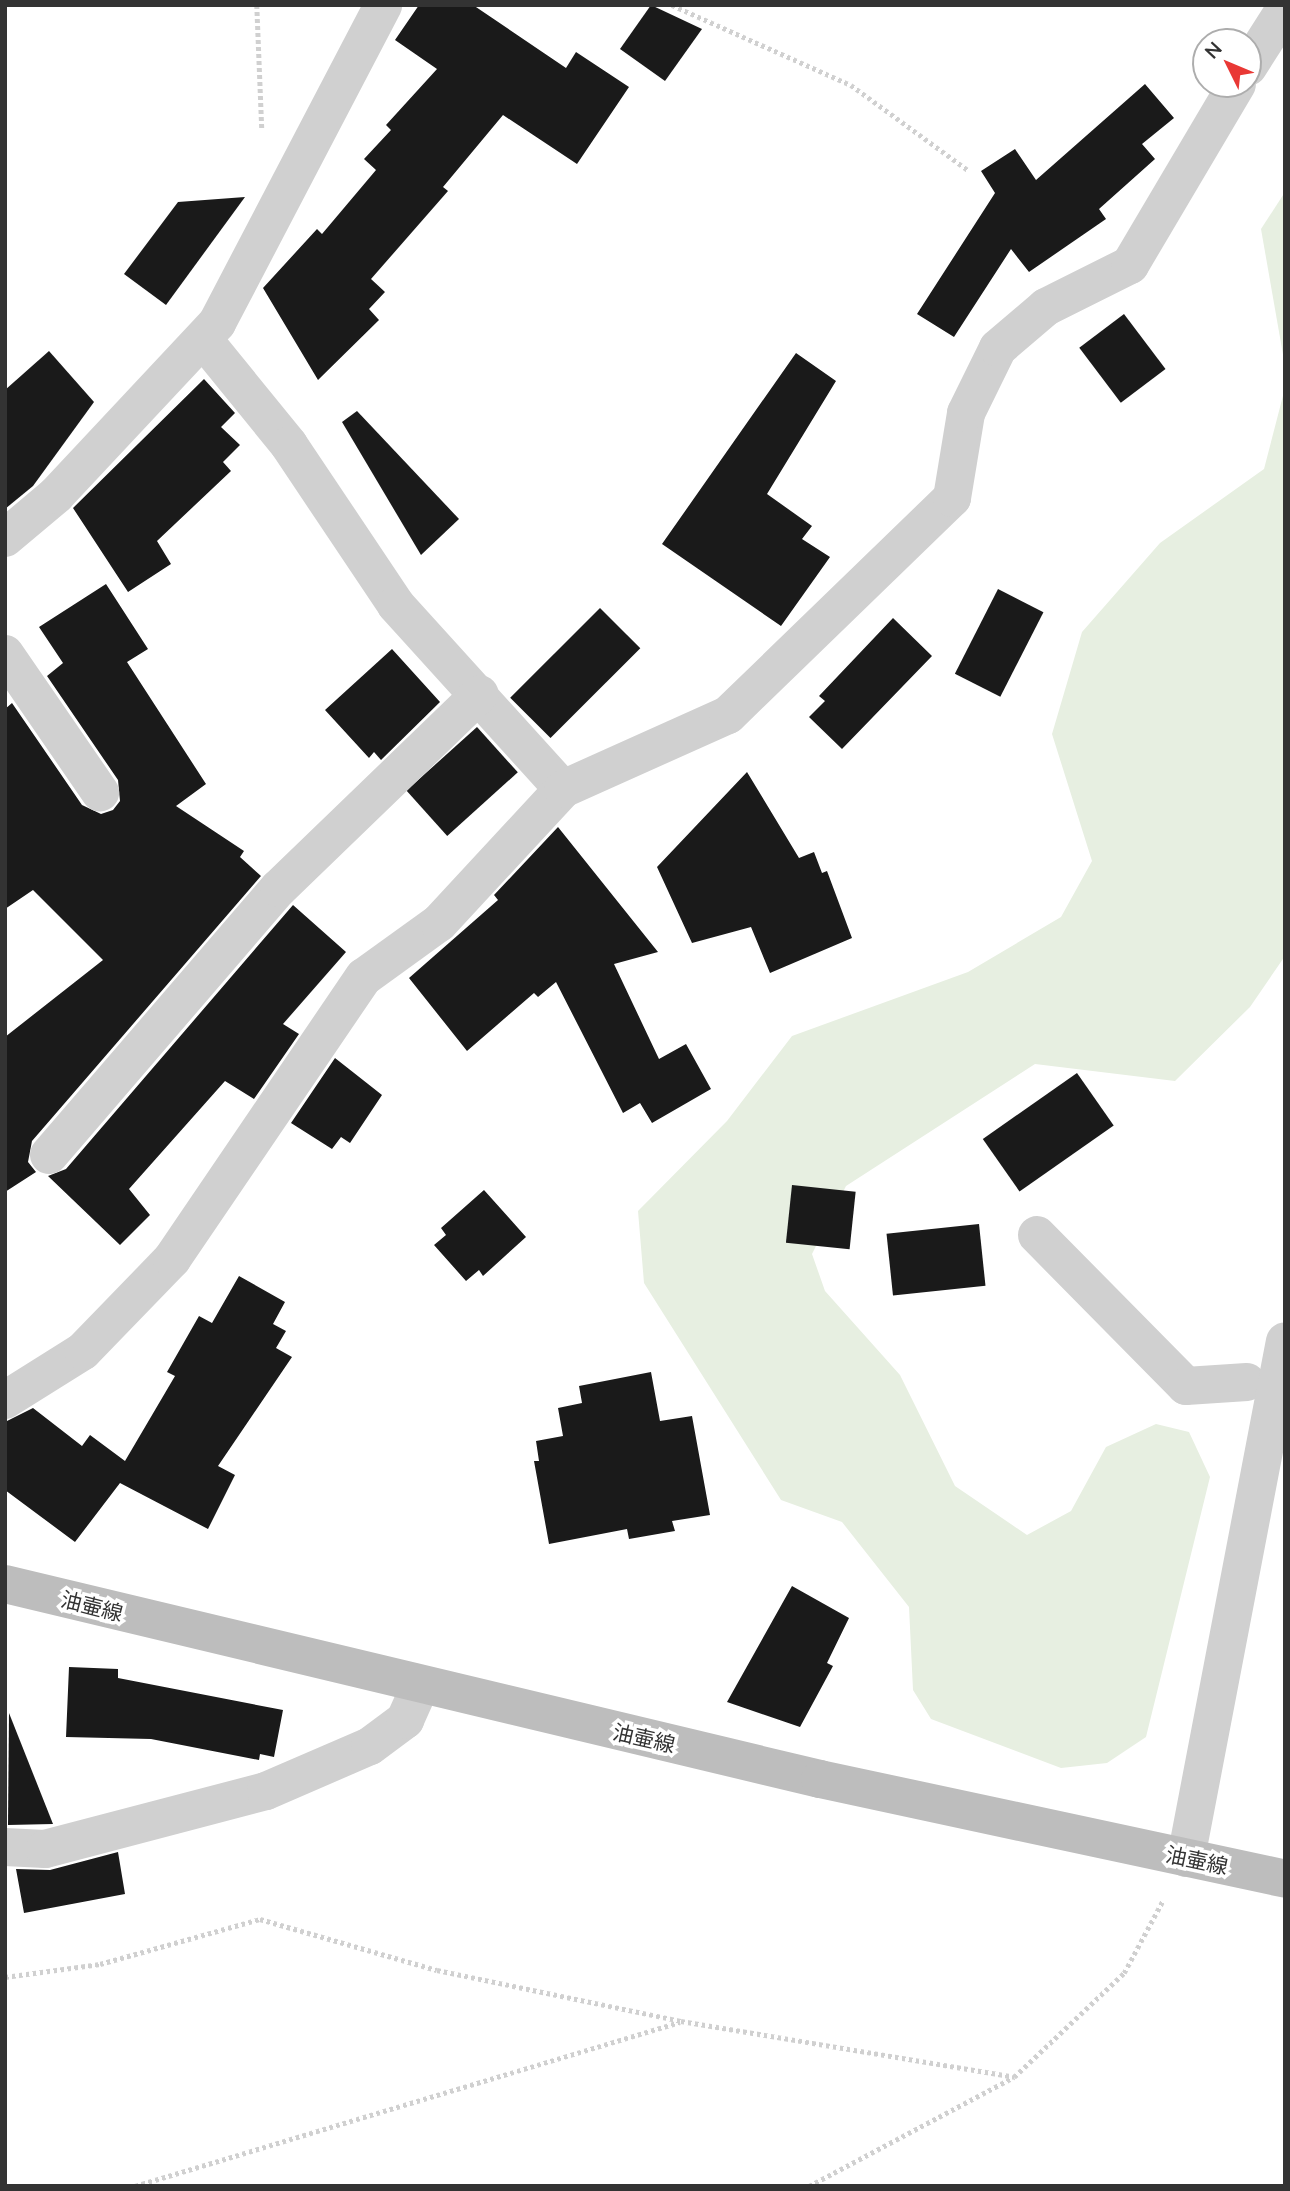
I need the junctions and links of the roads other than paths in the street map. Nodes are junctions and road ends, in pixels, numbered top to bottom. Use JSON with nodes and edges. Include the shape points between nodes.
{"nodes":[{"id":1,"x":383,"y":5,"type":"edge"},
{"id":2,"x":1285,"y":9,"type":"edge"},
{"id":3,"x":1262,"y":45,"type":"edge"},
{"id":4,"x":1229,"y":98,"type":"edge"},
{"id":5,"x":203,"y":339,"type":"junction"},
{"id":6,"x":5,"y":538,"type":"edge"},
{"id":7,"x":5,"y":654,"type":"edge"},
{"id":8,"x":481,"y":695,"type":"junction"},
{"id":9,"x":563,"y":789,"type":"junction"},
{"id":10,"x":100,"y":792,"type":"dead end"},
{"id":11,"x":49,"y":1154,"type":"dead end"},
{"id":12,"x":1037,"y":1235,"type":"dead end"},
{"id":13,"x":1285,"y":1341,"type":"edge"},
{"id":14,"x":1247,"y":1382,"type":"dead end"},
{"id":15,"x":5,"y":1400,"type":"edge"},
{"id":16,"x":5,"y":1584,"type":"edge"},
{"id":17,"x":420,"y":1686,"type":"junction"},
{"id":18,"x":5,"y":1847,"type":"edge"},
{"id":19,"x":1186,"y":1858,"type":"junction"},
{"id":20,"x":1285,"y":1879,"type":"edge"}],
"edges":[{"from":1,"to":5,"type":"street","via":[[218,323]]},
{"from":2,"to":3,"type":"street"},
{"from":4,"to":9,"type":"street","via":[[1130,265],[1046,307],[998,348],[967,413],[952,498],[729,715]]},
{"from":5,"to":6,"type":"street","via":[[56,495]]},
{"from":5,"to":8,"type":"street","via":[[289,445],[396,605]]},
{"from":7,"to":10,"type":"street"},
{"from":8,"to":9,"type":"street"},
{"from":8,"to":11,"type":"street","via":[[279,888]]},
{"from":9,"to":15,"type":"street","via":[[439,923],[364,977],[172,1259],[83,1352]]},
{"from":12,"to":14,"type":"street","via":[[1186,1386]]},
{"from":13,"to":19,"type":"street"},
{"from":16,"to":17,"type":"main road","name":"油壷線"},
{"from":17,"to":18,"type":"street","via":[[405,1720],[370,1746],[266,1791],[45,1849]]},
{"from":17,"to":19,"type":"main road","name":"油壷線"},
{"from":19,"to":20,"type":"main road","name":"油壷線"}]}
